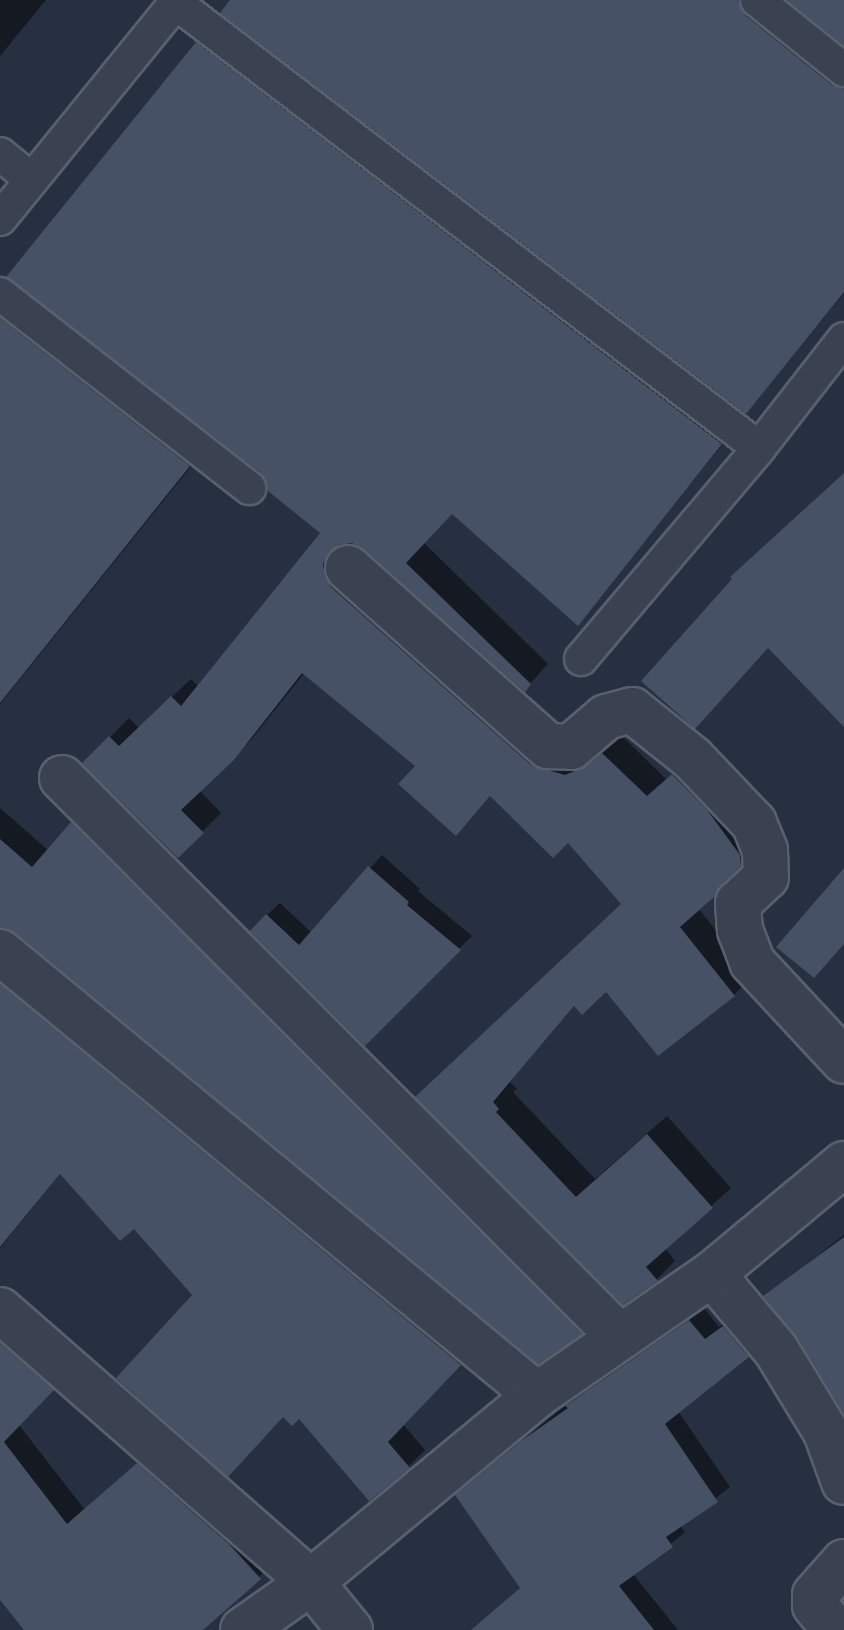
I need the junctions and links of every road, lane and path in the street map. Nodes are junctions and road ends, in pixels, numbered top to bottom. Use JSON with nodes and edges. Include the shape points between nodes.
{"nodes":[{"id":1,"x":757,"y":0,"type":"edge"},
{"id":2,"x":177,"y":1,"type":"edge"},
{"id":3,"x":844,"y":70,"type":"edge"},
{"id":4,"x":0,"y":154,"type":"edge"},
{"id":5,"x":32,"y":180,"type":"junction"},
{"id":6,"x":0,"y":219,"type":"edge"},
{"id":7,"x":0,"y":294,"type":"edge"},
{"id":8,"x":844,"y":339,"type":"edge"},
{"id":9,"x":759,"y":448,"type":"junction"},
{"id":10,"x":249,"y":488,"type":"dead end"},
{"id":11,"x":348,"y":568,"type":"dead end"},
{"id":12,"x":581,"y":659,"type":"dead end"},
{"id":13,"x":62,"y":778,"type":"dead end"},
{"id":14,"x":0,"y":952,"type":"edge"},
{"id":15,"x":844,"y":1061,"type":"edge"},
{"id":16,"x":844,"y":1164,"type":"edge"},
{"id":17,"x":712,"y":1274,"type":"junction"},
{"id":18,"x":0,"y":1310,"type":"edge"},
{"id":19,"x":618,"y":1335,"type":"junction"},
{"id":20,"x":537,"y":1395,"type":"junction"},
{"id":21,"x":844,"y":1482,"type":"edge"},
{"id":22,"x":844,"y":1562,"type":"edge"},
{"id":23,"x":311,"y":1582,"type":"junction"},
{"id":24,"x":243,"y":1630,"type":"edge"},
{"id":25,"x":350,"y":1630,"type":"edge"},
{"id":26,"x":835,"y":1630,"type":"edge"}],
"edges":[{"from":1,"to":3,"type":"lane"},
{"from":2,"to":5,"type":"lane"},
{"from":2,"to":9,"type":"lane"},
{"from":4,"to":5,"type":"lane"},
{"from":5,"to":6,"type":"lane"},
{"from":7,"to":10,"type":"lane"},
{"from":8,"to":9,"type":"lane"},
{"from":9,"to":12,"type":"lane"},
{"from":11,"to":15,"type":"street","via":[[548,746],[571,747],[606,717],[632,710],[692,758],[754,823],[765,850],[766,877],[738,903],[740,930],[752,962]]},
{"from":13,"to":19,"type":"street"},
{"from":14,"to":20,"type":"street"},
{"from":16,"to":17,"type":"street"},
{"from":17,"to":19,"type":"street"},
{"from":17,"to":21,"type":"street","via":[[776,1350],[826,1432]]},
{"from":18,"to":23,"type":"street"},
{"from":19,"to":20,"type":"street"},
{"from":20,"to":23,"type":"street"},
{"from":22,"to":26,"type":"street","via":[[815,1595],[815,1605]]},
{"from":23,"to":24,"type":"street"},
{"from":23,"to":25,"type":"street"}]}
